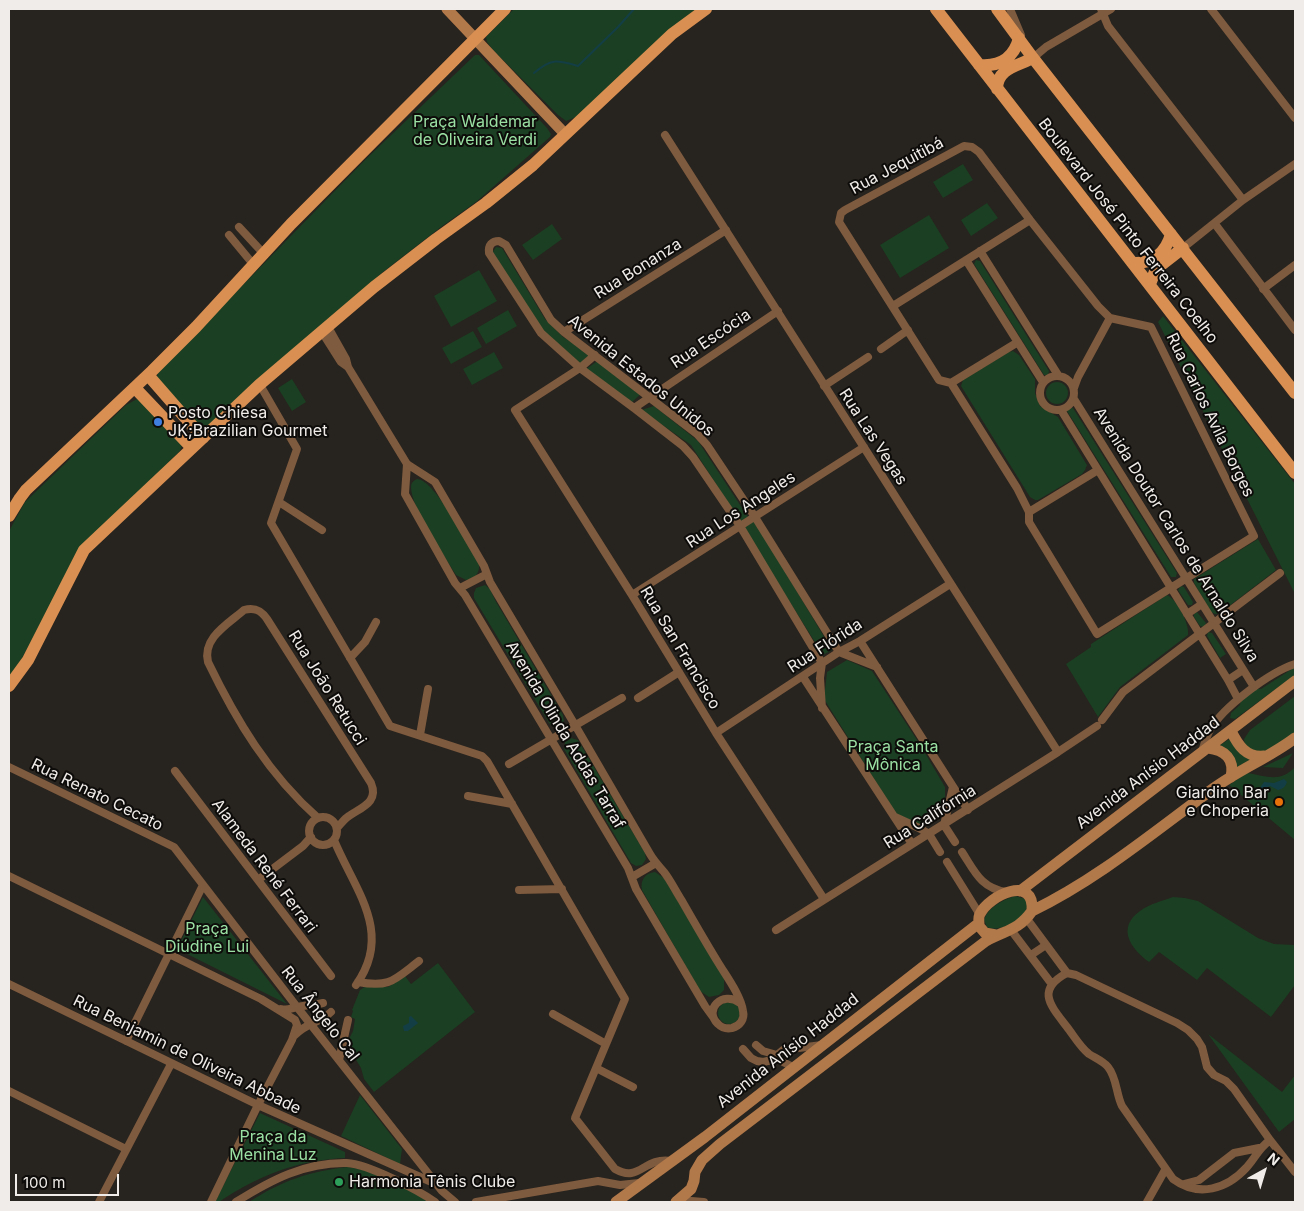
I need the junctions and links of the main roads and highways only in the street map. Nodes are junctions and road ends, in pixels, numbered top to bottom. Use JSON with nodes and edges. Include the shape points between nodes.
{"nodes":[{"id":1,"x":447,"y":9,"type":"edge"},
{"id":2,"x":505,"y":9,"type":"edge"},
{"id":3,"x":706,"y":9,"type":"edge"},
{"id":4,"x":936,"y":9,"type":"edge"},
{"id":5,"x":997,"y":9,"type":"edge"},
{"id":6,"x":475,"y":39,"type":"junction"},
{"id":7,"x":1026,"y":48,"type":"junction"},
{"id":8,"x":980,"y":65,"type":"junction"},
{"id":9,"x":997,"y":89,"type":"junction"},
{"id":10,"x":565,"y":134,"type":"junction"},
{"id":11,"x":1172,"y":234,"type":"junction"},
{"id":12,"x":1183,"y":248,"type":"junction"},
{"id":13,"x":1133,"y":263,"type":"junction"},
{"id":14,"x":1150,"y":284,"type":"junction"},
{"id":15,"x":148,"y":375,"type":"junction"},
{"id":16,"x":136,"y":388,"type":"junction"},
{"id":17,"x":1295,"y":392,"type":"edge"},
{"id":18,"x":203,"y":438,"type":"junction"},
{"id":19,"x":192,"y":448,"type":"junction"},
{"id":20,"x":1295,"y":473,"type":"edge"},
{"id":21,"x":9,"y":516,"type":"edge"},
{"id":22,"x":1295,"y":681,"type":"edge"},
{"id":23,"x":9,"y":686,"type":"edge"},
{"id":24,"x":1231,"y":731,"type":"junction"},
{"id":25,"x":1295,"y":738,"type":"edge"},
{"id":26,"x":1205,"y":750,"type":"junction"},
{"id":27,"x":1265,"y":756,"type":"junction"},
{"id":28,"x":1230,"y":777,"type":"junction"},
{"id":29,"x":1014,"y":891,"type":"junction"},
{"id":30,"x":1030,"y":915,"type":"junction"},
{"id":31,"x":979,"y":919,"type":"junction"},
{"id":32,"x":996,"y":935,"type":"junction"},
{"id":33,"x":674,"y":1159,"type":"junction"},
{"id":34,"x":695,"y":1172,"type":"junction"},
{"id":35,"x":678,"y":1201,"type":"edge"},
{"id":36,"x":616,"y":1202,"type":"edge"}],
"edges":[{"from":1,"to":6,"type":"main road"},
{"from":2,"to":6,"type":"main road"},
{"from":3,"to":10,"type":"main road","via":[[672,34]]},
{"from":4,"to":8,"type":"main road","name":"Boulevard José Pinto Ferreira Coelho"},
{"from":5,"to":7,"type":"main road","name":"Boulevard José Pinto Ferreira Coelho"},
{"from":6,"to":10,"type":"main road"},
{"from":6,"to":15,"type":"main road","via":[[263,253]]},
{"from":7,"to":8,"type":"main road","via":[[1017,47],[1006,61],[997,65]]},
{"from":7,"to":9,"type":"main road","via":[[997,82]]},
{"from":7,"to":11,"type":"main road","name":"Boulevard José Pinto Ferreira Coelho"},
{"from":8,"to":9,"type":"main road","name":"Boulevard José Pinto Ferreira Coelho"},
{"from":9,"to":13,"type":"main road","name":"Boulevard José Pinto Ferreira Coelho"},
{"from":10,"to":18,"type":"main road","via":[[486,203],[374,287]]},
{"from":11,"to":12,"type":"main road","name":"Boulevard José Pinto Ferreira Coelho"},
{"from":11,"to":13,"type":"main road","via":[[1158,257]]},
{"from":12,"to":14,"type":"main road","via":[[1156,268]]},
{"from":12,"to":17,"type":"main road","name":"Boulevard José Pinto Ferreira Coelho"},
{"from":13,"to":14,"type":"main road","name":"Boulevard José Pinto Ferreira Coelho"},
{"from":14,"to":20,"type":"main road","name":"Boulevard José Pinto Ferreira Coelho"},
{"from":15,"to":16,"type":"main road"},
{"from":15,"to":18,"type":"main road"},
{"from":16,"to":19,"type":"main road"},
{"from":16,"to":21,"type":"main road","via":[[26,490]]},
{"from":18,"to":19,"type":"main road"},
{"from":19,"to":23,"type":"main road","via":[[84,550],[28,660]]},
{"from":22,"to":24,"type":"main road","name":"Avenida Anísio Haddad"},
{"from":24,"to":26,"type":"main road","name":"Avenida Anísio Haddad"},
{"from":24,"to":27,"type":"main road","via":[[1249,755]]},
{"from":25,"to":27,"type":"main road","name":"Avenida Anísio Haddad"},
{"from":26,"to":28,"type":"main road","via":[[1223,751],[1228,756],[1232,763]]},
{"from":26,"to":29,"type":"main road","name":"Avenida Anísio Haddad"},
{"from":27,"to":28,"type":"main road","name":"Avenida Anísio Haddad"},
{"from":28,"to":30,"type":"main road","name":"Avenida Anísio Haddad","via":[[1083,884]]},
{"from":29,"to":30,"type":"main road","via":[[1028,894],[1032,900]]},
{"from":29,"to":31,"type":"main road","name":"Avenida Anísio Haddad","via":[[994,900]]},
{"from":30,"to":32,"type":"main road","name":"Avenida Anísio Haddad","via":[[1011,930]]},
{"from":31,"to":32,"type":"main road","via":[[985,933]]},
{"from":31,"to":33,"type":"main road","name":"Avenida Anísio Haddad"},
{"from":32,"to":34,"type":"main road","name":"Avenida Anísio Haddad","via":[[720,1144],[702,1160]]},
{"from":33,"to":34,"type":"main road","via":[[687,1163]]},
{"from":33,"to":36,"type":"main road","name":"Avenida Anísio Haddad"},
{"from":34,"to":35,"type":"main road","name":"Avenida Anísio Haddad","via":[[691,1189]]}]}
